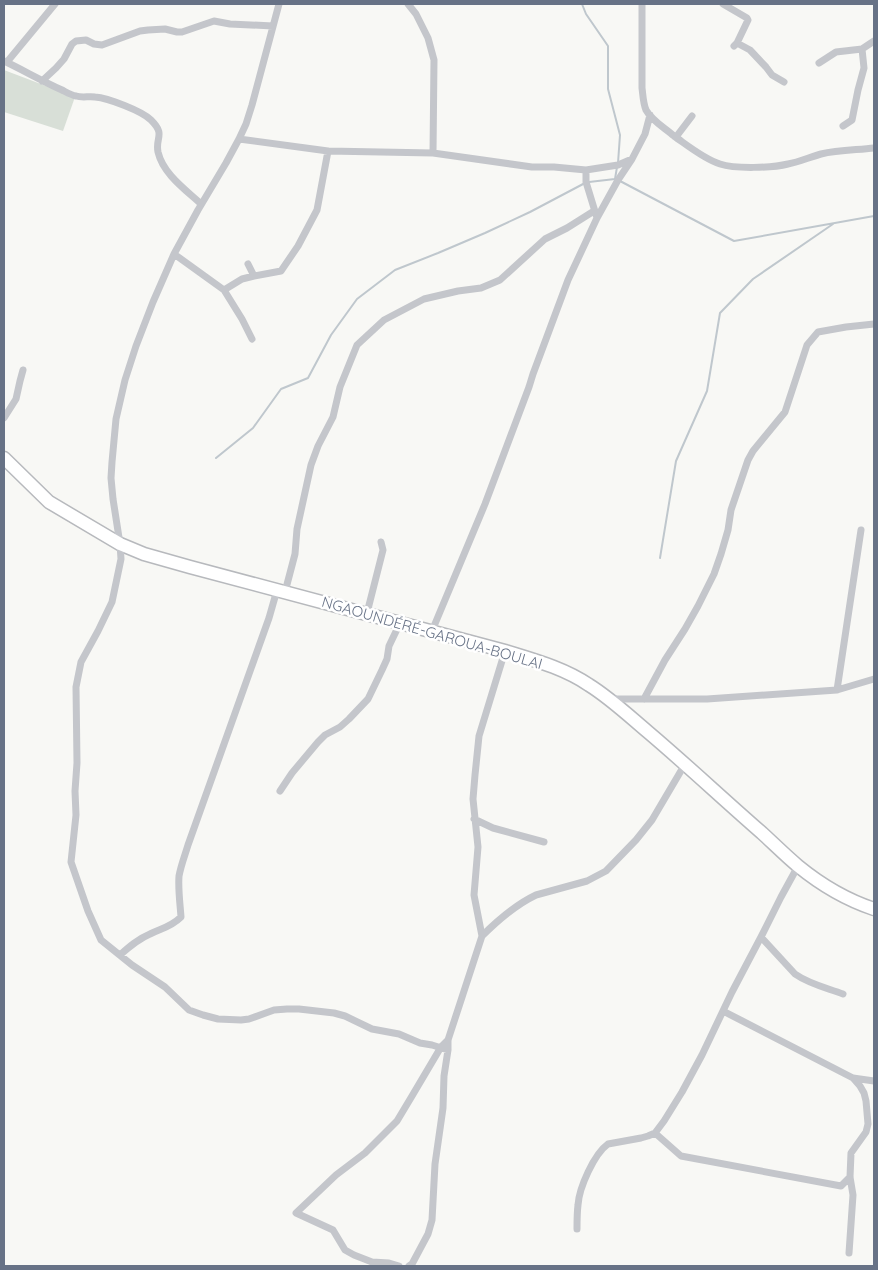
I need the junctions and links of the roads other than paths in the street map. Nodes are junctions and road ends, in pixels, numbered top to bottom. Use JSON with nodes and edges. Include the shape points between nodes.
{"nodes":[{"id":1,"x":55,"y":4,"type":"edge"},
{"id":2,"x":279,"y":4,"type":"edge"},
{"id":3,"x":408,"y":4,"type":"edge"},
{"id":4,"x":642,"y":4,"type":"edge"},
{"id":5,"x":723,"y":4,"type":"edge"},
{"id":6,"x":273,"y":26,"type":"junction"},
{"id":7,"x":874,"y":41,"type":"edge"},
{"id":8,"x":862,"y":49,"type":"junction"},
{"id":9,"x":5,"y":62,"type":"edge"},
{"id":10,"x":819,"y":63,"type":"dead end"},
{"id":11,"x":42,"y":81,"type":"junction"},
{"id":12,"x":784,"y":82,"type":"dead end"},
{"id":13,"x":650,"y":116,"type":"junction"},
{"id":14,"x":692,"y":116,"type":"dead end"},
{"id":15,"x":844,"y":126,"type":"dead end"},
{"id":16,"x":676,"y":137,"type":"junction"},
{"id":17,"x":239,"y":139,"type":"junction"},
{"id":18,"x":874,"y":148,"type":"edge"},
{"id":19,"x":328,"y":151,"type":"junction"},
{"id":20,"x":433,"y":153,"type":"junction"},
{"id":21,"x":632,"y":159,"type":"junction"},
{"id":22,"x":586,"y":170,"type":"junction"},
{"id":23,"x":202,"y":204,"type":"junction"},
{"id":24,"x":595,"y":214,"type":"junction"},
{"id":25,"x":174,"y":254,"type":"junction"},
{"id":26,"x":248,"y":264,"type":"dead end"},
{"id":27,"x":254,"y":276,"type":"junction"},
{"id":28,"x":224,"y":290,"type":"junction"},
{"id":29,"x":874,"y":324,"type":"edge"},
{"id":30,"x":252,"y":339,"type":"dead end"},
{"id":31,"x":23,"y":370,"type":"dead end"},
{"id":32,"x":4,"y":418,"type":"edge"},
{"id":33,"x":4,"y":458,"type":"edge"},
{"id":34,"x":861,"y":530,"type":"dead end"},
{"id":35,"x":381,"y":542,"type":"dead end"},
{"id":36,"x":120,"y":544,"type":"junction"},
{"id":37,"x":281,"y":591,"type":"junction"},
{"id":38,"x":367,"y":614,"type":"junction"},
{"id":39,"x":400,"y":622,"type":"junction"},
{"id":40,"x":432,"y":631,"type":"junction"},
{"id":41,"x":505,"y":651,"type":"junction"},
{"id":42,"x":874,"y":679,"type":"edge"},
{"id":43,"x":837,"y":690,"type":"junction"},
{"id":44,"x":644,"y":698,"type":"junction"},
{"id":45,"x":608,"y":699,"type":"junction"},
{"id":46,"x":685,"y":764,"type":"junction"},
{"id":47,"x":280,"y":791,"type":"dead end"},
{"id":48,"x":474,"y":819,"type":"junction"},
{"id":49,"x":544,"y":842,"type":"dead end"},
{"id":50,"x":798,"y":866,"type":"junction"},
{"id":51,"x":874,"y":909,"type":"edge"},
{"id":52,"x":482,"y":936,"type":"junction"},
{"id":53,"x":761,"y":937,"type":"junction"},
{"id":54,"x":120,"y":955,"type":"junction"},
{"id":55,"x":843,"y":994,"type":"dead end"},
{"id":56,"x":723,"y":1011,"type":"junction"},
{"id":57,"x":448,"y":1040,"type":"junction"},
{"id":58,"x":440,"y":1047,"type":"junction"},
{"id":59,"x":448,"y":1050,"type":"junction"},
{"id":60,"x":853,"y":1078,"type":"junction"},
{"id":61,"x":874,"y":1081,"type":"edge"},
{"id":62,"x":654,"y":1133,"type":"junction"},
{"id":63,"x":850,"y":1177,"type":"junction"},
{"id":64,"x":577,"y":1229,"type":"dead end"},
{"id":65,"x":849,"y":1253,"type":"dead end"},
{"id":66,"x":399,"y":1266,"type":"edge"},
{"id":67,"x":409,"y":1266,"type":"edge"}],
"edges":[{"from":1,"to":9,"type":"street"},
{"from":2,"to":6,"type":"street"},
{"from":3,"to":20,"type":"street","via":[[428,38],[434,60]]},
{"from":4,"to":13,"type":"street","via":[[642,88],[643,101]]},
{"from":5,"to":12,"type":"street","via":[[747,18],[735,45],[750,50],[772,76]]},
{"from":6,"to":11,"type":"street","via":[[214,21],[182,32],[165,29],[140,31],[102,44],[76,41],[64,59]]},
{"from":6,"to":17,"type":"street","via":[[252,105]]},
{"from":7,"to":8,"type":"street"},
{"from":8,"to":10,"type":"street","via":[[836,52]]},
{"from":8,"to":15,"type":"street","via":[[864,68],[852,120]]},
{"from":9,"to":11,"type":"street"},
{"from":11,"to":23,"type":"street","via":[[76,96],[114,102],[150,119],[159,132],[158,151],[162,162],[178,184]]},
{"from":13,"to":16,"type":"street"},
{"from":13,"to":21,"type":"street"},
{"from":14,"to":16,"type":"street"},
{"from":16,"to":18,"type":"street","via":[[709,160],[742,167],[786,165],[820,154]]},
{"from":17,"to":19,"type":"street"},
{"from":17,"to":23,"type":"street"},
{"from":19,"to":20,"type":"street"},
{"from":19,"to":27,"type":"street","via":[[317,210],[302,240],[281,271]]},
{"from":20,"to":22,"type":"street","via":[[532,167]]},
{"from":21,"to":22,"type":"street","via":[[618,165]]},
{"from":21,"to":24,"type":"street"},
{"from":22,"to":24,"type":"street"},
{"from":23,"to":25,"type":"street"},
{"from":24,"to":37,"type":"street","via":[[545,239],[500,280],[481,288],[424,299],[384,320],[357,345],[340,387],[333,417],[313,460],[297,529],[293,565]]},
{"from":24,"to":40,"type":"street","via":[[492,486]]},
{"from":25,"to":28,"type":"street"},
{"from":25,"to":36,"type":"street","via":[[136,346],[116,419],[111,478]]},
{"from":26,"to":27,"type":"street"},
{"from":27,"to":28,"type":"street"},
{"from":28,"to":30,"type":"street"},
{"from":29,"to":44,"type":"street","via":[[818,332],[807,345],[785,412],[748,460],[714,574]]},
{"from":31,"to":32,"type":"street","via":[[16,399]]},
{"from":33,"to":36,"type":"highway","name":"NGAOUNDÉRÉ-GAROUA-BOULAI","via":[[49,502]]},
{"from":34,"to":43,"type":"street"},
{"from":35,"to":38,"type":"street","via":[[383,550]]},
{"from":36,"to":37,"type":"highway","name":"NGAOUNDÉRÉ-GAROUA-BOULAI","via":[[159,558]]},
{"from":36,"to":54,"type":"street","via":[[120,566],[112,602],[81,662],[76,688],[76,815],[71,862],[101,940]]},
{"from":37,"to":38,"type":"highway","name":"NGAOUNDÉRÉ-GAROUA-BOULAI"},
{"from":37,"to":54,"type":"street","via":[[188,844],[179,877],[181,917],[140,939]]},
{"from":38,"to":39,"type":"highway","name":"NGAOUNDÉRÉ-GAROUA-BOULAI"},
{"from":39,"to":40,"type":"highway","name":"NGAOUNDÉRÉ-GAROUA-BOULAI"},
{"from":39,"to":47,"type":"street","via":[[368,699],[340,727],[325,734]]},
{"from":40,"to":41,"type":"highway","name":"NGAOUNDÉRÉ-GAROUA-BOULAI"},
{"from":41,"to":45,"type":"highway","name":"NGAOUNDÉRÉ-GAROUA-BOULAI","via":[[571,675]]},
{"from":41,"to":48,"type":"street","via":[[479,736]]},
{"from":42,"to":43,"type":"street"},
{"from":43,"to":44,"type":"street","via":[[707,699]]},
{"from":44,"to":45,"type":"street"},
{"from":45,"to":46,"type":"highway","name":"NGAOUNDÉRÉ-GAROUA-BOULAI"},
{"from":46,"to":50,"type":"highway","name":"NGAOUNDÉRÉ-GAROUA-BOULAI"},
{"from":46,"to":52,"type":"street","via":[[652,820],[606,871],[588,881],[530,898]]},
{"from":48,"to":49,"type":"street","via":[[487,826]]},
{"from":48,"to":52,"type":"street","via":[[478,847],[474,895]]},
{"from":50,"to":51,"type":"highway","name":"NGAOUNDÉRÉ-GAROUA-BOULAI","via":[[843,895]]},
{"from":50,"to":53,"type":"street"},
{"from":52,"to":57,"type":"street"},
{"from":53,"to":55,"type":"street","via":[[805,981]]},
{"from":53,"to":56,"type":"street"},
{"from":54,"to":58,"type":"street","via":[[165,987],[189,1010],[203,1015],[241,1020],[274,1010],[299,1008],[345,1016],[372,1029]]},
{"from":56,"to":60,"type":"street"},
{"from":56,"to":62,"type":"street","via":[[682,1092]]},
{"from":57,"to":58,"type":"street"},
{"from":57,"to":59,"type":"street"},
{"from":58,"to":59,"type":"street"},
{"from":58,"to":66,"type":"street","via":[[397,1121],[296,1213],[333,1230],[348,1252],[372,1262]]},
{"from":59,"to":67,"type":"street","via":[[430,1228]]},
{"from":60,"to":61,"type":"street"},
{"from":60,"to":63,"type":"street","via":[[864,1093],[868,1124],[851,1153]]},
{"from":62,"to":63,"type":"street","via":[[681,1156],[841,1186]]},
{"from":62,"to":64,"type":"street","via":[[608,1144],[598,1154],[580,1194]]},
{"from":63,"to":65,"type":"street","via":[[853,1195]]}]}
